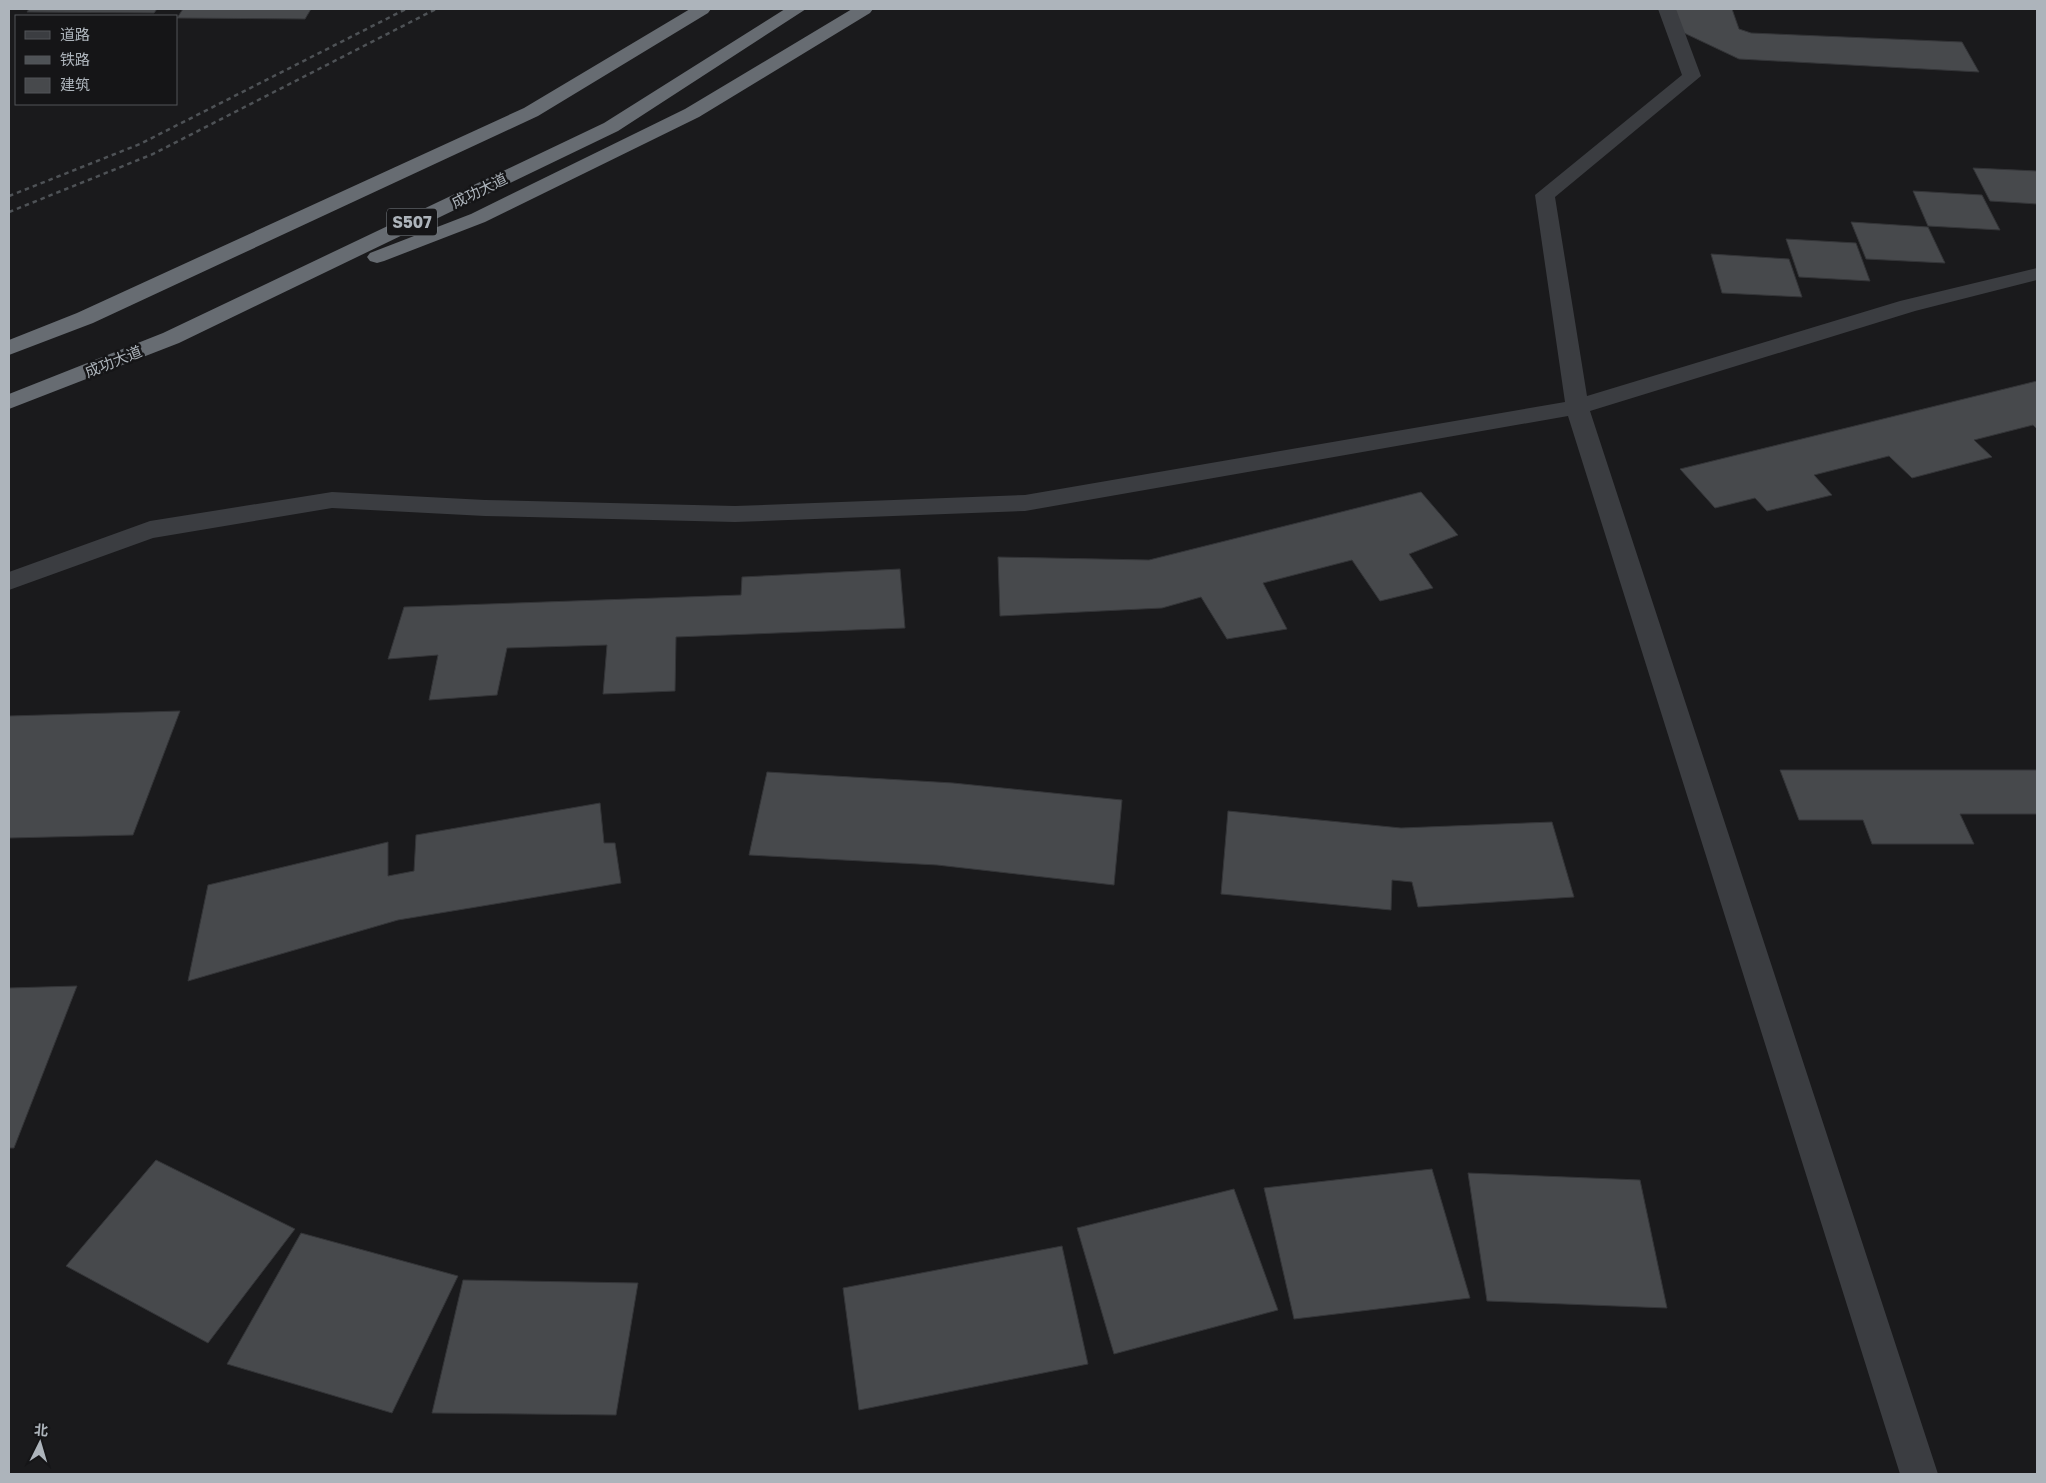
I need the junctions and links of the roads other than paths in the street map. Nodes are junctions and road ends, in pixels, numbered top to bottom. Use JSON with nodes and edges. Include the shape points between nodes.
{"nodes":[{"id":1,"x":702,"y":9,"type":"edge"},
{"id":2,"x":798,"y":9,"type":"edge"},
{"id":3,"x":864,"y":9,"type":"edge"},
{"id":4,"x":1667,"y":9,"type":"edge"},
{"id":5,"x":2037,"y":274,"type":"edge"},
{"id":6,"x":171,"y":338,"type":"junction"},
{"id":7,"x":9,"y":348,"type":"edge"},
{"id":8,"x":9,"y":402,"type":"edge"},
{"id":9,"x":1577,"y":407,"type":"junction"},
{"id":10,"x":9,"y":581,"type":"edge"},
{"id":11,"x":1919,"y":1474,"type":"edge"}],
"edges":[{"from":1,"to":7,"type":"highway","via":[[531,112],[85,318]]},
{"from":2,"to":6,"type":"highway","name":"成功大道","number":"S507","via":[[611,127]]},
{"from":3,"to":6,"type":"highway","via":[[692,113],[478,218]]},
{"from":4,"to":9,"type":"street","via":[[1692,76],[1545,195]]},
{"from":5,"to":9,"type":"street","via":[[1908,306]]},
{"from":6,"to":8,"type":"highway","name":"成功大道","number":"S507"},
{"from":9,"to":10,"type":"street","via":[[1025,503],[735,514],[485,508],[332,500],[150,530]]},
{"from":9,"to":11,"type":"street"}]}
